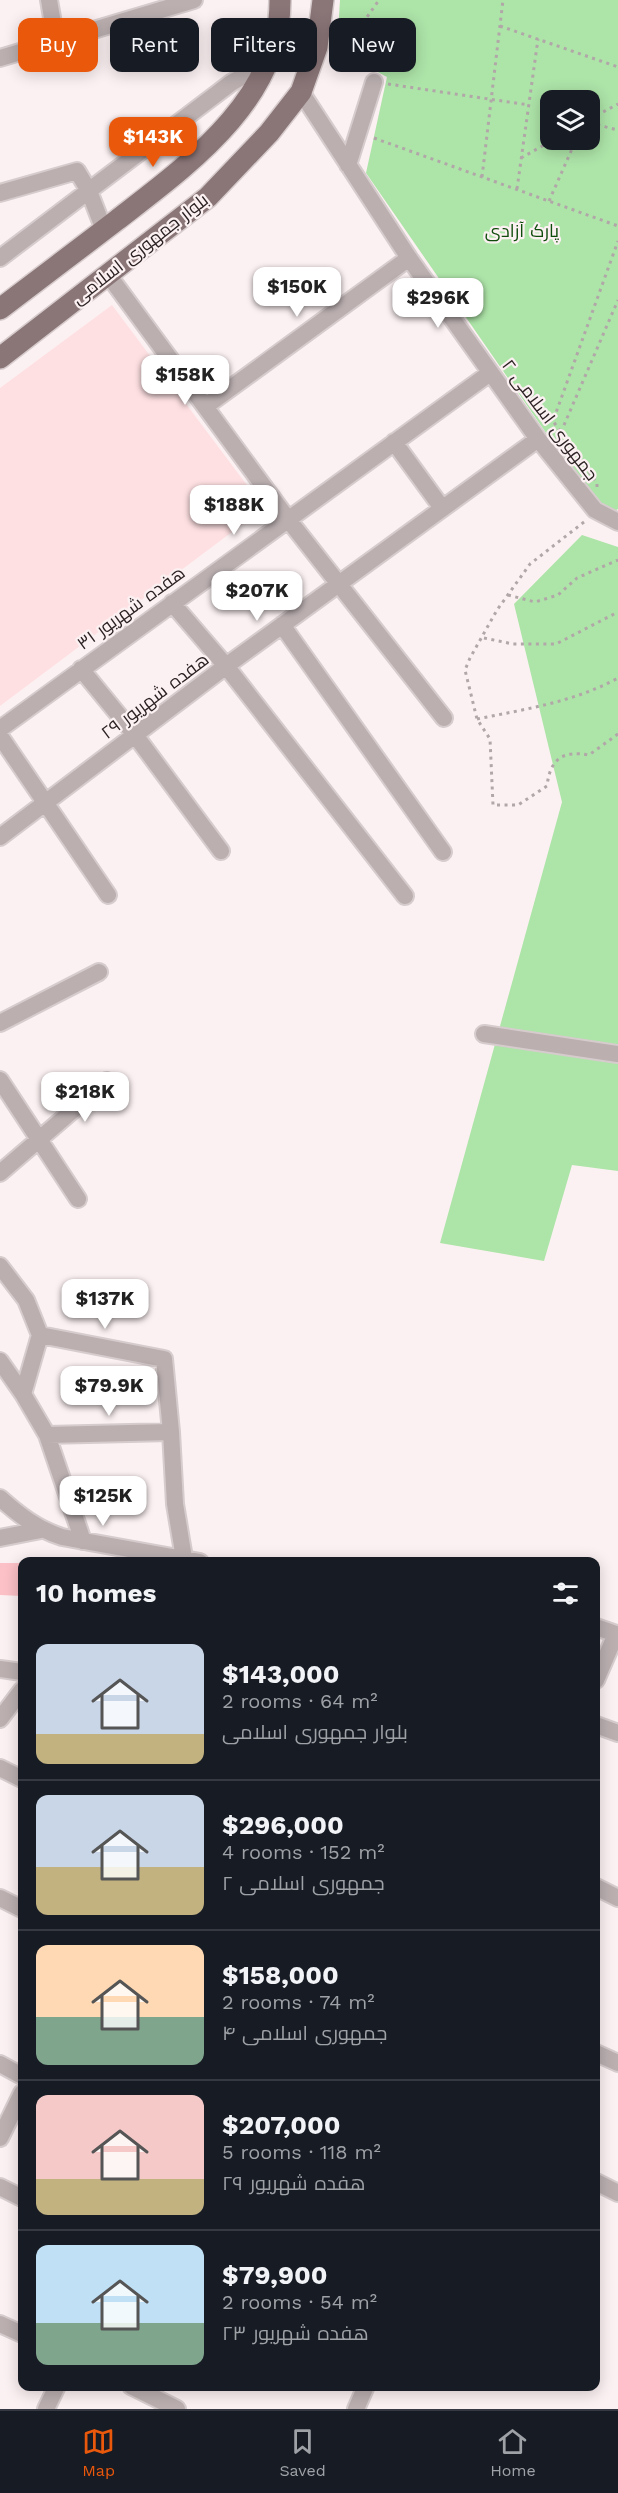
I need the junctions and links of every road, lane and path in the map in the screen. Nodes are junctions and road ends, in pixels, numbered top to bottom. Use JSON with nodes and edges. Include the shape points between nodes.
{"nodes":[{"id":1,"x":49,"y":0,"type":"edge"},
{"id":2,"x":194,"y":0,"type":"edge"},
{"id":3,"x":280,"y":0,"type":"edge"},
{"id":4,"x":323,"y":0,"type":"edge"},
{"id":5,"x":379,"y":0,"type":"edge"},
{"id":6,"x":503,"y":0,"type":"edge"},
{"id":7,"x":52,"y":18,"type":"edge"},
{"id":8,"x":278,"y":18,"type":"edge"},
{"id":9,"x":500,"y":26,"type":"junction"},
{"id":10,"x":98,"y":29,"type":"edge"},
{"id":11,"x":538,"y":39,"type":"junction"},
{"id":12,"x":18,"y":52,"type":"edge"},
{"id":13,"x":0,"y":57,"type":"edge"},
{"id":14,"x":618,"y":67,"type":"edge"},
{"id":15,"x":250,"y":72,"type":"edge"},
{"id":16,"x":263,"y":72,"type":"edge"},
{"id":17,"x":374,"y":82,"type":"junction"},
{"id":18,"x":301,"y":92,"type":"junction"},
{"id":19,"x":491,"y":99,"type":"junction"},
{"id":20,"x":618,"y":104,"type":"edge"},
{"id":21,"x":529,"y":105,"type":"junction"},
{"id":22,"x":600,"y":115,"type":"edge"},
{"id":23,"x":600,"y":124,"type":"edge"},
{"id":24,"x":618,"y":130,"type":"edge"},
{"id":25,"x":358,"y":132,"type":"junction"},
{"id":26,"x":540,"y":147,"type":"edge"},
{"id":27,"x":572,"y":150,"type":"edge"},
{"id":28,"x":521,"y":158,"type":"junction"},
{"id":29,"x":348,"y":165,"type":"junction"},
{"id":30,"x":482,"y":177,"type":"junction"},
{"id":31,"x":517,"y":189,"type":"junction"},
{"id":32,"x":89,"y":191,"type":"junction"},
{"id":33,"x":0,"y":193,"type":"edge"},
{"id":34,"x":549,"y":201,"type":"junction"},
{"id":35,"x":618,"y":226,"type":"edge"},
{"id":36,"x":104,"y":230,"type":"junction"},
{"id":37,"x":618,"y":241,"type":"edge"},
{"id":38,"x":0,"y":258,"type":"edge"},
{"id":39,"x":409,"y":258,"type":"junction"},
{"id":40,"x":109,"y":276,"type":"junction"},
{"id":41,"x":618,"y":300,"type":"edge"},
{"id":42,"x":0,"y":309,"type":"edge"},
{"id":43,"x":0,"y":358,"type":"edge"},
{"id":44,"x":490,"y":373,"type":"junction"},
{"id":45,"x":207,"y":406,"type":"junction"},
{"id":46,"x":561,"y":432,"type":"junction"},
{"id":47,"x":538,"y":439,"type":"junction"},
{"id":48,"x":394,"y":442,"type":"junction"},
{"id":49,"x":442,"y":508,"type":"junction"},
{"id":50,"x":594,"y":510,"type":"junction"},
{"id":51,"x":287,"y":519,"type":"junction"},
{"id":52,"x":618,"y":522,"type":"edge"},
{"id":53,"x":618,"y":560,"type":"edge"},
{"id":54,"x":339,"y":584,"type":"junction"},
{"id":55,"x":508,"y":595,"type":"junction"},
{"id":56,"x":172,"y":603,"type":"junction"},
{"id":57,"x":618,"y":612,"type":"edge"},
{"id":58,"x":282,"y":625,"type":"junction"},
{"id":59,"x":483,"y":638,"type":"junction"},
{"id":60,"x":226,"y":666,"type":"junction"},
{"id":61,"x":81,"y":669,"type":"junction"},
{"id":62,"x":618,"y":678,"type":"edge"},
{"id":63,"x":444,"y":718,"type":"dead end"},
{"id":64,"x":477,"y":719,"type":"junction"},
{"id":65,"x":0,"y":729,"type":"edge"},
{"id":66,"x":618,"y":734,"type":"edge"},
{"id":67,"x":135,"y":735,"type":"junction"},
{"id":68,"x":0,"y":736,"type":"edge"},
{"id":69,"x":46,"y":802,"type":"junction"},
{"id":70,"x":0,"y":837,"type":"edge"},
{"id":71,"x":221,"y":851,"type":"dead end"},
{"id":72,"x":443,"y":852,"type":"dead end"},
{"id":73,"x":108,"y":894,"type":"dead end"},
{"id":74,"x":405,"y":896,"type":"dead end"},
{"id":75,"x":99,"y":972,"type":"dead end"},
{"id":76,"x":0,"y":1023,"type":"edge"},
{"id":77,"x":484,"y":1034,"type":"dead end"},
{"id":78,"x":618,"y":1054,"type":"edge"},
{"id":79,"x":0,"y":1080,"type":"edge"},
{"id":80,"x":106,"y":1081,"type":"dead end"},
{"id":81,"x":41,"y":1140,"type":"junction"},
{"id":82,"x":0,"y":1173,"type":"edge"},
{"id":83,"x":78,"y":1199,"type":"dead end"},
{"id":84,"x":0,"y":1266,"type":"edge"},
{"id":85,"x":40,"y":1335,"type":"junction"},
{"id":86,"x":0,"y":1361,"type":"edge"},
{"id":87,"x":23,"y":1394,"type":"junction"},
{"id":88,"x":171,"y":1432,"type":"junction"},
{"id":89,"x":47,"y":1436,"type":"junction"},
{"id":90,"x":0,"y":1498,"type":"edge"},
{"id":91,"x":41,"y":1530,"type":"junction"},
{"id":92,"x":0,"y":1538,"type":"edge"},
{"id":93,"x":82,"y":1541,"type":"junction"},
{"id":94,"x":121,"y":1555,"type":"edge"},
{"id":95,"x":149,"y":1557,"type":"edge"},
{"id":96,"x":191,"y":1557,"type":"edge"},
{"id":97,"x":600,"y":1628,"type":"edge"},
{"id":98,"x":0,"y":1669,"type":"edge"},
{"id":99,"x":18,"y":1671,"type":"edge"},
{"id":100,"x":600,"y":1671,"type":"edge"},
{"id":101,"x":18,"y":1695,"type":"edge"},
{"id":102,"x":0,"y":1719,"type":"edge"},
{"id":103,"x":600,"y":1726,"type":"edge"},
{"id":104,"x":618,"y":1733,"type":"edge"},
{"id":105,"x":0,"y":1768,"type":"edge"},
{"id":106,"x":18,"y":1777,"type":"edge"},
{"id":107,"x":0,"y":1898,"type":"edge"},
{"id":108,"x":18,"y":1907,"type":"edge"},
{"id":109,"x":600,"y":2055,"type":"edge"},
{"id":110,"x":618,"y":2063,"type":"edge"},
{"id":111,"x":0,"y":2064,"type":"edge"},
{"id":112,"x":18,"y":2074,"type":"edge"},
{"id":113,"x":18,"y":2101,"type":"edge"},
{"id":114,"x":0,"y":2138,"type":"edge"},
{"id":115,"x":600,"y":2184,"type":"edge"},
{"id":116,"x":0,"y":2187,"type":"edge"},
{"id":117,"x":618,"y":2193,"type":"edge"},
{"id":118,"x":18,"y":2196,"type":"edge"},
{"id":119,"x":0,"y":2324,"type":"edge"},
{"id":120,"x":18,"y":2332,"type":"edge"},
{"id":121,"x":55,"y":2391,"type":"edge"},
{"id":122,"x":141,"y":2391,"type":"edge"},
{"id":123,"x":364,"y":2391,"type":"edge"},
{"id":124,"x":46,"y":2409,"type":"edge"},
{"id":125,"x":177,"y":2409,"type":"edge"},
{"id":126,"x":356,"y":2409,"type":"edge"}],
"edges":[{"from":1,"to":7,"type":"street"},
{"from":2,"to":10,"type":"street"},
{"from":3,"to":8,"type":"main road","name":"بلوار جمهوری اسلامی"},
{"from":4,"to":18,"type":"main road","name":"بلوار جمهوری اسلامی","via":[[317,46]]},
{"from":5,"to":17,"type":"path","via":[[351,40]]},
{"from":6,"to":9,"type":"path"},
{"from":9,"to":11,"type":"path"},
{"from":9,"to":19,"type":"path"},
{"from":11,"to":14,"type":"path"},
{"from":11,"to":21,"type":"path"},
{"from":12,"to":13,"type":"street"},
{"from":15,"to":32,"type":"street"},
{"from":16,"to":36,"type":"main road","name":"بلوار جمهوری اسلامی","via":[[240,109],[183,169]]},
{"from":17,"to":19,"type":"path"},
{"from":17,"to":25,"type":"street"},
{"from":18,"to":29,"type":"street","name":"جمهوری اسلامی ۲"},
{"from":18,"to":40,"type":"main road","name":"بلوار جمهوری اسلامی","via":[[269,133],[208,196]]},
{"from":19,"to":21,"type":"path"},
{"from":19,"to":30,"type":"path"},
{"from":20,"to":22,"type":"path"},
{"from":21,"to":28,"type":"path"},
{"from":23,"to":24,"type":"path"},
{"from":25,"to":29,"type":"street"},
{"from":25,"to":30,"type":"path"},
{"from":26,"to":28,"type":"path"},
{"from":27,"to":34,"type":"path"},
{"from":28,"to":31,"type":"path"},
{"from":29,"to":39,"type":"street","name":"جمهوری اسلامی ۲"},
{"from":30,"to":31,"type":"path"},
{"from":31,"to":34,"type":"path"},
{"from":32,"to":33,"type":"street","via":[[77,171]]},
{"from":32,"to":36,"type":"street"},
{"from":32,"to":38,"type":"street"},
{"from":34,"to":35,"type":"path"},
{"from":36,"to":42,"type":"main road","name":"بلوار جمهوری اسلامی"},
{"from":37,"to":46,"type":"path","via":[[554,421]]},
{"from":39,"to":44,"type":"street","name":"جمهوری اسلامی ۲"},
{"from":39,"to":45,"type":"street"},
{"from":40,"to":43,"type":"main road","name":"بلوار جمهوری اسلامی"},
{"from":40,"to":45,"type":"street"},
{"from":41,"to":46,"type":"path"},
{"from":44,"to":47,"type":"street","name":"جمهوری اسلامی ۲"},
{"from":44,"to":48,"type":"street","name":"هفده شهریور ۳۱"},
{"from":45,"to":51,"type":"street"},
{"from":46,"to":50,"type":"path","via":[[597,483]]},
{"from":47,"to":49,"type":"street","name":"هفده شهریور ۲۹"},
{"from":47,"to":50,"type":"street","name":"جمهوری اسلامی ۲"},
{"from":48,"to":49,"type":"street"},
{"from":48,"to":51,"type":"street","name":"هفده شهریور ۳۱"},
{"from":49,"to":54,"type":"street","name":"هفده شهریور ۲۹"},
{"from":50,"to":52,"type":"street","name":"جمهوری اسلامی ۲"},
{"from":50,"to":55,"type":"path","via":[[580,526],[530,564]]},
{"from":51,"to":54,"type":"street"},
{"from":51,"to":56,"type":"street","name":"هفده شهریور ۳۱"},
{"from":53,"to":55,"type":"path","via":[[577,578],[558,595],[535,602]]},
{"from":54,"to":58,"type":"street","name":"هفده شهریور ۲۹"},
{"from":54,"to":63,"type":"street"},
{"from":55,"to":59,"type":"path"},
{"from":56,"to":60,"type":"street"},
{"from":56,"to":61,"type":"street","name":"هفده شهریور ۳۱"},
{"from":57,"to":59,"type":"path","via":[[556,644],[513,644]]},
{"from":58,"to":60,"type":"street","name":"هفده شهریور ۲۹"},
{"from":58,"to":72,"type":"street"},
{"from":59,"to":64,"type":"path","via":[[465,670]]},
{"from":60,"to":67,"type":"street","name":"هفده شهریور ۲۹"},
{"from":60,"to":74,"type":"street"},
{"from":61,"to":65,"type":"street","name":"هفده شهریور ۳۱"},
{"from":61,"to":67,"type":"street"},
{"from":62,"to":64,"type":"path","via":[[553,704]]},
{"from":64,"to":66,"type":"path","via":[[490,740],[493,805],[518,805],[548,786],[549,771],[558,758],[576,753],[589,755]]},
{"from":67,"to":69,"type":"street","name":"هفده شهریور ۲۹"},
{"from":67,"to":71,"type":"street"},
{"from":68,"to":69,"type":"street"},
{"from":69,"to":70,"type":"street","name":"هفده شهریور ۲۹"},
{"from":69,"to":73,"type":"street"},
{"from":75,"to":76,"type":"street"},
{"from":77,"to":78,"type":"street"},
{"from":79,"to":81,"type":"street"},
{"from":80,"to":81,"type":"street"},
{"from":81,"to":82,"type":"street"},
{"from":81,"to":83,"type":"street"},
{"from":84,"to":85,"type":"street","via":[[26,1300]]},
{"from":85,"to":87,"type":"street"},
{"from":85,"to":88,"type":"street","via":[[164,1359]]},
{"from":86,"to":87,"type":"street"},
{"from":87,"to":89,"type":"street"},
{"from":88,"to":89,"type":"street"},
{"from":88,"to":96,"type":"street","via":[[175,1504]]},
{"from":89,"to":93,"type":"street"},
{"from":90,"to":91,"type":"street"},
{"from":91,"to":92,"type":"street"},
{"from":91,"to":93,"type":"street"},
{"from":93,"to":94,"type":"street"},
{"from":94,"to":95,"type":"street"},
{"from":97,"to":100,"type":"street","via":[[616,1634]]},
{"from":98,"to":99,"type":"street"},
{"from":101,"to":102,"type":"street"},
{"from":103,"to":104,"type":"street"},
{"from":105,"to":106,"type":"street"},
{"from":107,"to":108,"type":"street"},
{"from":109,"to":110,"type":"street"},
{"from":111,"to":112,"type":"street"},
{"from":113,"to":114,"type":"street"},
{"from":115,"to":117,"type":"street"},
{"from":116,"to":118,"type":"street"},
{"from":119,"to":120,"type":"street"},
{"from":121,"to":124,"type":"street"},
{"from":122,"to":125,"type":"street"},
{"from":123,"to":126,"type":"street"}]}
